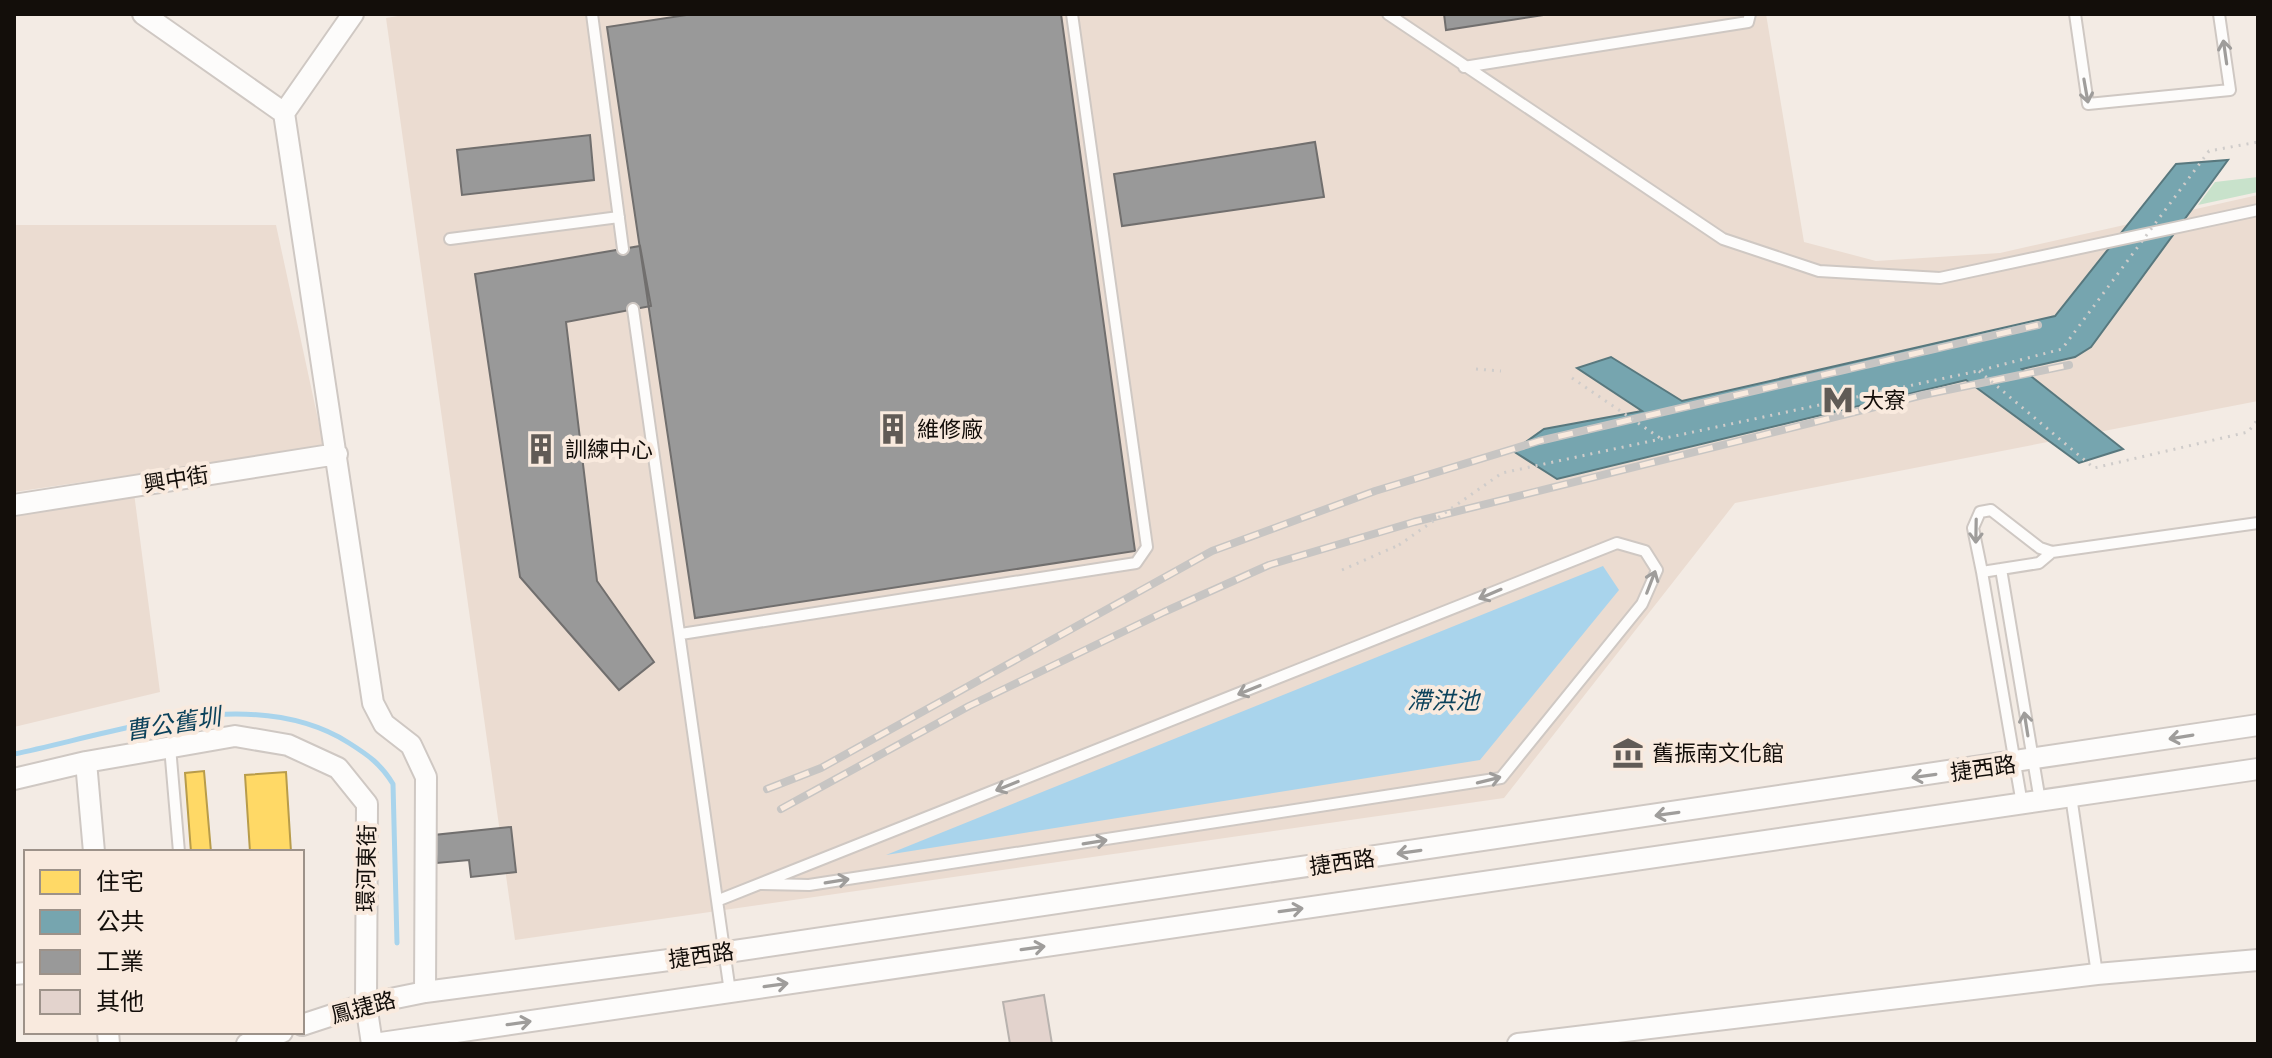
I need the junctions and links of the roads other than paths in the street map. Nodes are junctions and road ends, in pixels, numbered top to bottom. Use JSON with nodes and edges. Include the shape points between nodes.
{"nodes":[{"id":1,"x":143,"y":14,"type":"edge"},
{"id":2,"x":353,"y":14,"type":"edge"},
{"id":3,"x":592,"y":14,"type":"edge"},
{"id":4,"x":1072,"y":14,"type":"edge"},
{"id":5,"x":1388,"y":14,"type":"edge"},
{"id":6,"x":1750,"y":14,"type":"edge"},
{"id":7,"x":2075,"y":14,"type":"edge"},
{"id":8,"x":2219,"y":14,"type":"edge"},
{"id":9,"x":1464,"y":67,"type":"junction"},
{"id":10,"x":284,"y":113,"type":"junction"},
{"id":11,"x":2258,"y":210,"type":"edge"},
{"id":12,"x":619,"y":217,"type":"junction"},
{"id":13,"x":450,"y":239,"type":"dead end"},
{"id":14,"x":623,"y":249,"type":"dead end"},
{"id":15,"x":633,"y":309,"type":"dead end"},
{"id":16,"x":337,"y":454,"type":"junction"},
{"id":17,"x":14,"y":505,"type":"edge"},
{"id":18,"x":2258,"y":523,"type":"edge"},
{"id":19,"x":2052,"y":552,"type":"junction"},
{"id":20,"x":2001,"y":569,"type":"junction"},
{"id":21,"x":1982,"y":572,"type":"junction"},
{"id":22,"x":681,"y":634,"type":"junction"},
{"id":23,"x":2258,"y":725,"type":"edge"},
{"id":24,"x":170,"y":747,"type":"junction"},
{"id":25,"x":86,"y":762,"type":"junction"},
{"id":26,"x":2024,"y":762,"type":"junction"},
{"id":27,"x":2258,"y":769,"type":"edge"},
{"id":28,"x":14,"y":779,"type":"edge"},
{"id":29,"x":2071,"y":796,"type":"junction"},
{"id":30,"x":2031,"y":802,"type":"junction"},
{"id":31,"x":94,"y":850,"type":"edge"},
{"id":32,"x":179,"y":850,"type":"edge"},
{"id":33,"x":760,"y":884,"type":"junction"},
{"id":34,"x":719,"y":900,"type":"junction"},
{"id":35,"x":723,"y":952,"type":"junction"},
{"id":36,"x":2258,"y":960,"type":"edge"},
{"id":37,"x":2097,"y":974,"type":"junction"},
{"id":38,"x":425,"y":992,"type":"junction"},
{"id":39,"x":730,"y":992,"type":"junction"},
{"id":40,"x":304,"y":1025,"type":"edge"},
{"id":41,"x":370,"y":1029,"type":"edge"},
{"id":42,"x":276,"y":1034,"type":"edge"},
{"id":43,"x":442,"y":1034,"type":"joint"},
{"id":44,"x":247,"y":1044,"type":"edge"},
{"id":45,"x":1518,"y":1044,"type":"edge"}],
"edges":[{"from":1,"to":10,"type":"street"},
{"from":2,"to":10,"type":"street"},
{"from":3,"to":12,"type":"lane"},
{"from":4,"to":22,"type":"lane","via":[[1147,547],[1136,563]]},
{"from":5,"to":9,"type":"lane"},
{"from":6,"to":9,"type":"lane","via":[[1748,22]]},
{"from":7,"to":8,"type":"lane","one_way":true,"via":[[2088,104],[2230,90]]},
{"from":9,"to":11,"type":"lane","via":[[1723,239],[1819,271],[1940,278]]},
{"from":10,"to":16,"type":"street"},
{"from":12,"to":13,"type":"lane"},
{"from":12,"to":14,"type":"lane"},
{"from":15,"to":22,"type":"lane"},
{"from":16,"to":17,"type":"street","name":"興中街"},
{"from":16,"to":38,"type":"street","via":[[373,703],[384,724],[411,745],[426,777]]},
{"from":18,"to":19,"type":"lane"},
{"from":19,"to":20,"type":"lane","via":[[2039,563]]},
{"from":19,"to":21,"type":"lane","one_way":true,"via":[[1985,510],[1973,528]]},
{"from":20,"to":21,"type":"lane"},
{"from":26,"to":20,"type":"lane","one_way":true},
{"from":21,"to":26,"type":"lane"},
{"from":22,"to":34,"type":"lane"},
{"from":23,"to":26,"type":"street","name":"捷西路","one_way":true},
{"from":24,"to":25,"type":"street","name":"環河東街"},
{"from":24,"to":32,"type":"lane"},
{"from":24,"to":41,"type":"street","name":"環河東街","via":[[235,736],[288,745],[338,768],[367,804]]},
{"from":25,"to":28,"type":"street","name":"環河東街"},
{"from":25,"to":31,"type":"street"},
{"from":26,"to":30,"type":"lane"},
{"from":26,"to":30,"type":"lane"},
{"from":26,"to":35,"type":"street","name":"捷西路","one_way":true},
{"from":27,"to":29,"type":"street","name":"捷西路"},
{"from":29,"to":30,"type":"street","name":"捷西路"},
{"from":29,"to":37,"type":"lane"},
{"from":39,"to":30,"type":"street","name":"捷西路","one_way":true},
{"from":33,"to":33,"type":"lane","one_way":true,"via":[[809,885],[1501,778],[1642,604],[1657,570],[1645,551],[1617,543]]},
{"from":33,"to":34,"type":"lane"},
{"from":34,"to":35,"type":"lane"},
{"from":35,"to":38,"type":"street","name":"捷西路"},
{"from":35,"to":39,"type":"lane"},
{"from":36,"to":37,"type":"street"},
{"from":37,"to":45,"type":"street"},
{"from":38,"to":41,"type":"street","name":"鳳捷路"},
{"from":43,"to":39,"type":"street","name":"捷西路","one_way":true},
{"from":40,"to":41,"type":"street","name":"鳳捷路"},
{"from":41,"to":43,"type":"street","name":"鳳捷路"},
{"from":42,"to":44,"type":"street"}]}
